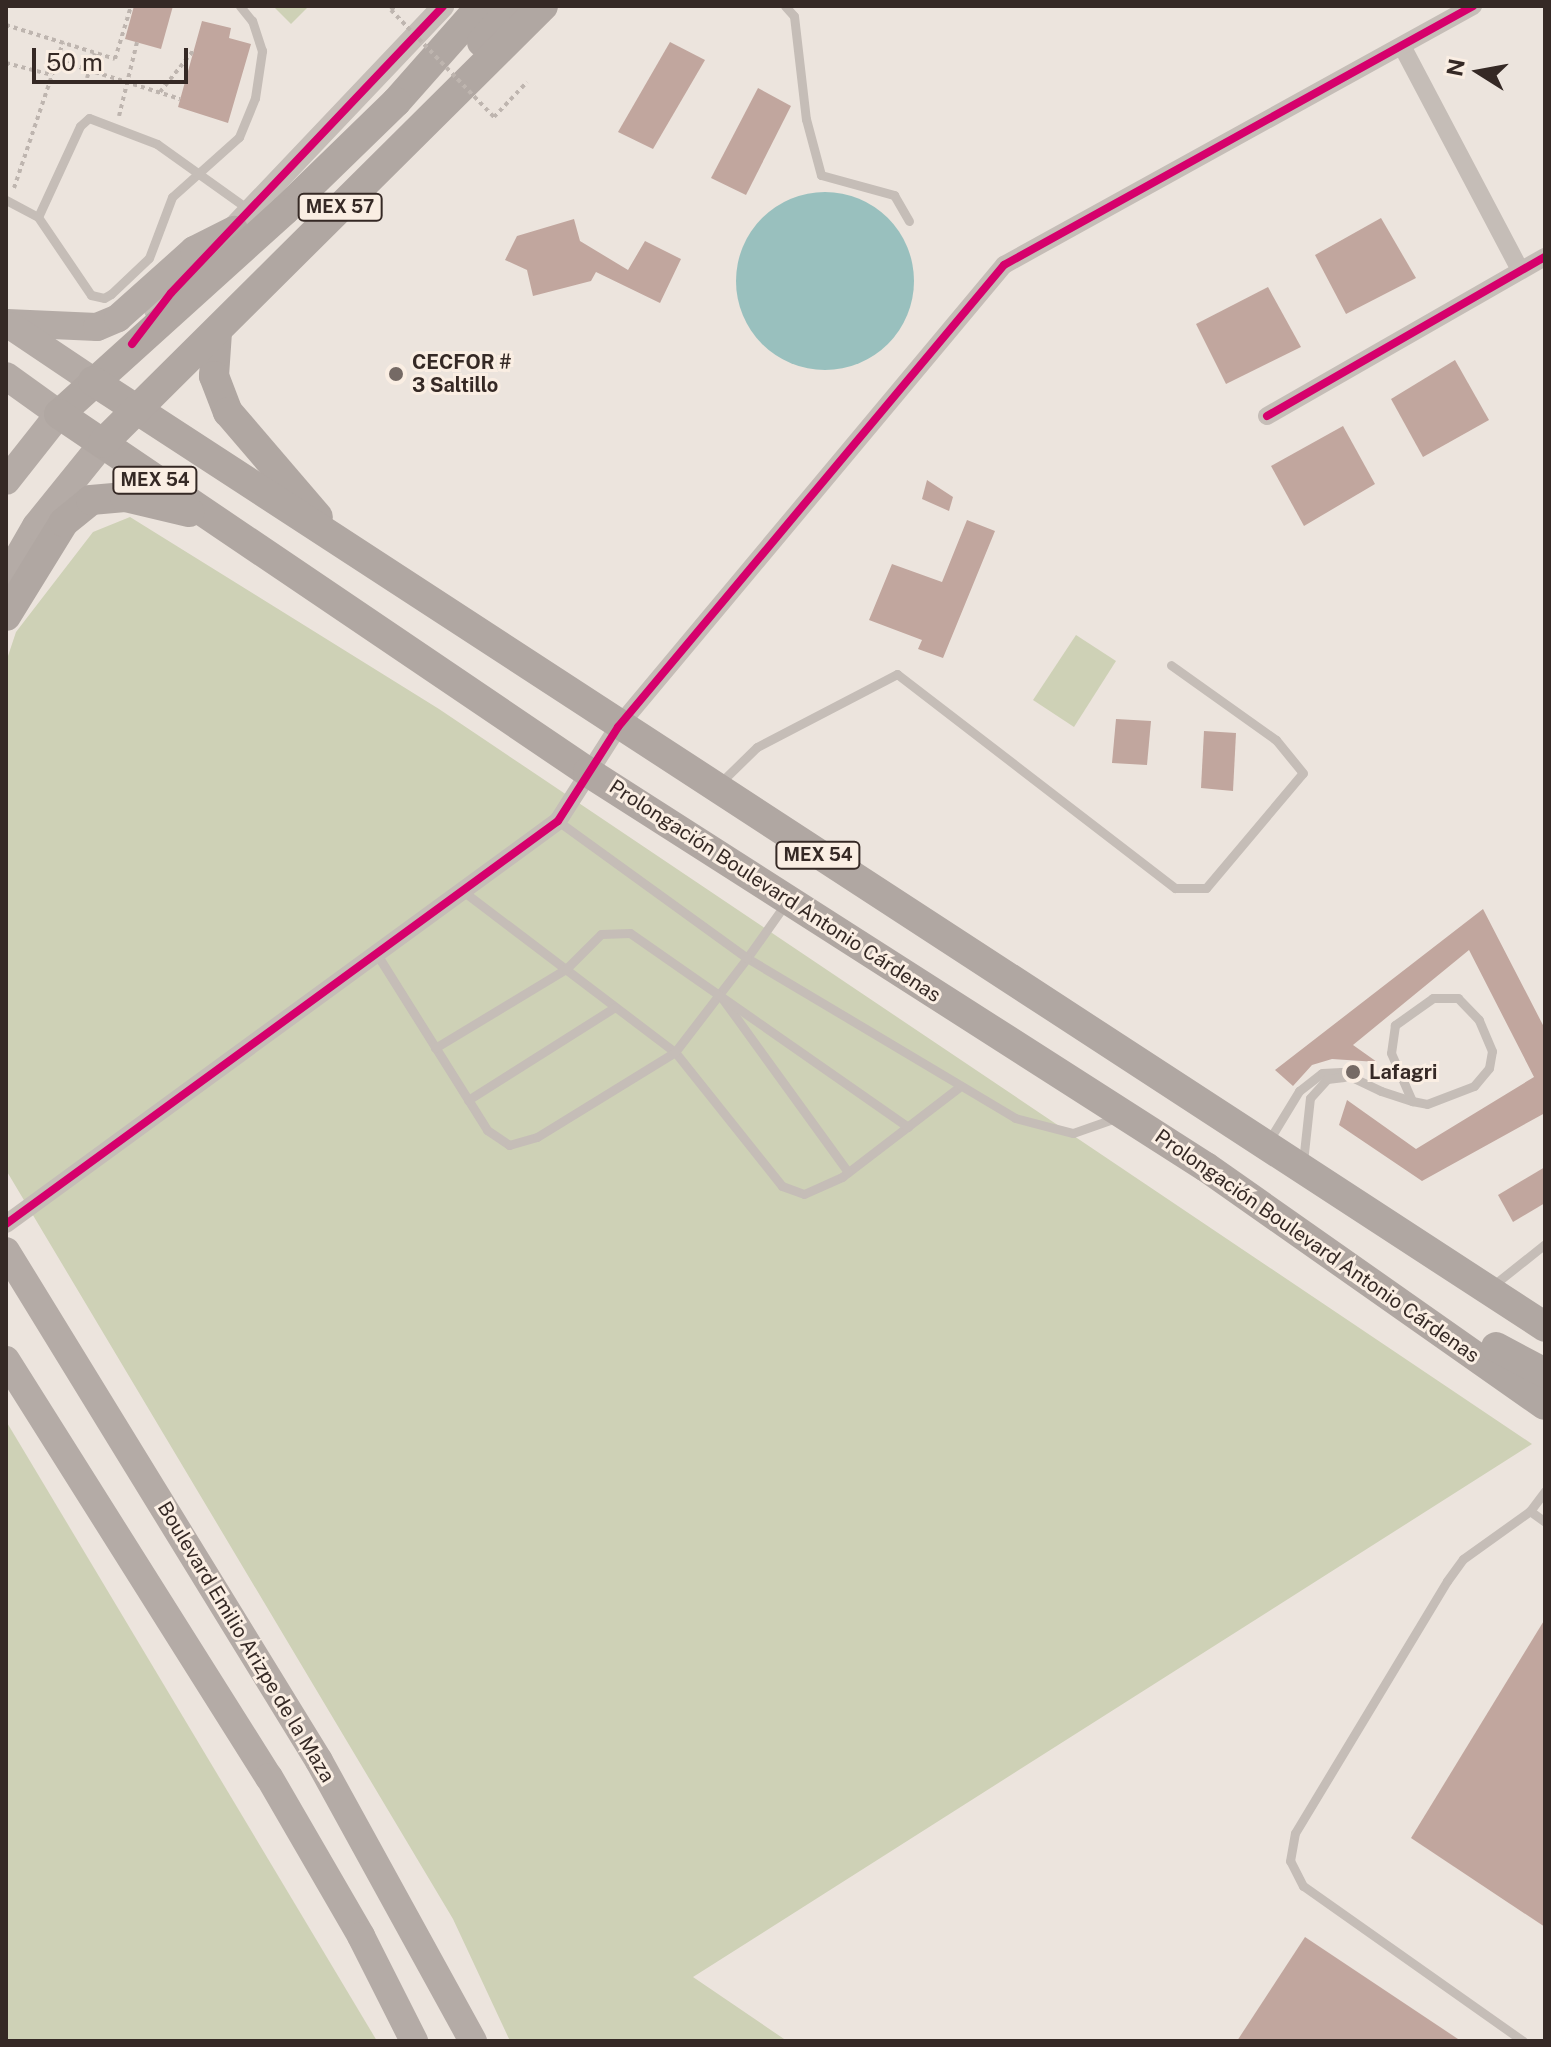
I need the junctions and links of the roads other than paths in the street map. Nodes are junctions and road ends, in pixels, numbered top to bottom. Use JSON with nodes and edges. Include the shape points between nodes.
{"nodes":[{"id":1,"x":240,"y":6,"type":"edge"},
{"id":2,"x":443,"y":6,"type":"edge"},
{"id":3,"x":481,"y":6,"type":"edge"},
{"id":4,"x":514,"y":6,"type":"edge"},
{"id":5,"x":543,"y":6,"type":"edge"},
{"id":6,"x":785,"y":6,"type":"edge"},
{"id":7,"x":1473,"y":6,"type":"edge"},
{"id":8,"x":1402,"y":46,"type":"junction"},
{"id":9,"x":446,"y":100,"type":"junction"},
{"id":10,"x":202,"y":174,"type":"junction"},
{"id":11,"x":6,"y":200,"type":"edge"},
{"id":12,"x":38,"y":217,"type":"junction"},
{"id":13,"x":242,"y":220,"type":"junction"},
{"id":14,"x":909,"y":221,"type":"dead end"},
{"id":15,"x":1545,"y":257,"type":"edge"},
{"id":16,"x":1520,"y":270,"type":"junction"},
{"id":17,"x":7,"y":323,"type":"edge"},
{"id":18,"x":217,"y":332,"type":"junction"},
{"id":19,"x":132,"y":344,"type":"junction"},
{"id":20,"x":6,"y":376,"type":"edge"},
{"id":21,"x":93,"y":381,"type":"junction"},
{"id":22,"x":139,"y":410,"type":"junction"},
{"id":23,"x":59,"y":414,"type":"junction"},
{"id":24,"x":1267,"y":416,"type":"dead end"},
{"id":25,"x":103,"y":443,"type":"junction"},
{"id":26,"x":6,"y":481,"type":"edge"},
{"id":27,"x":206,"y":517,"type":"junction"},
{"id":28,"x":334,"y":537,"type":"junction"},
{"id":29,"x":6,"y":578,"type":"edge"},
{"id":30,"x":6,"y":616,"type":"edge"},
{"id":31,"x":1171,"y":665,"type":"dead end"},
{"id":32,"x":618,"y":727,"type":"junction"},
{"id":33,"x":588,"y":772,"type":"junction"},
{"id":34,"x":715,"y":788,"type":"junction"},
{"id":35,"x":558,"y":821,"type":"junction"},
{"id":36,"x":464,"y":892,"type":"junction"},
{"id":37,"x":788,"y":900,"type":"junction"},
{"id":38,"x":378,"y":956,"type":"junction"},
{"id":39,"x":747,"y":958,"type":"junction"},
{"id":40,"x":566,"y":969,"type":"junction"},
{"id":41,"x":717,"y":992,"type":"junction"},
{"id":42,"x":615,"y":1007,"type":"junction"},
{"id":43,"x":435,"y":1048,"type":"junction"},
{"id":44,"x":675,"y":1052,"type":"junction"},
{"id":45,"x":1352,"y":1077,"type":"junction"},
{"id":46,"x":958,"y":1088,"type":"junction"},
{"id":47,"x":468,"y":1100,"type":"junction"},
{"id":48,"x":1412,"y":1101,"type":"junction"},
{"id":49,"x":1125,"y":1115,"type":"junction"},
{"id":50,"x":908,"y":1127,"type":"junction"},
{"id":51,"x":1266,"y":1146,"type":"junction"},
{"id":52,"x":1303,"y":1170,"type":"junction"},
{"id":53,"x":848,"y":1172,"type":"junction"},
{"id":54,"x":6,"y":1224,"type":"edge"},
{"id":55,"x":1305,"y":1238,"type":"junction"},
{"id":56,"x":1545,"y":1244,"type":"edge"},
{"id":57,"x":6,"y":1251,"type":"edge"},
{"id":58,"x":1487,"y":1290,"type":"junction"},
{"id":59,"x":1545,"y":1327,"type":"edge"},
{"id":60,"x":6,"y":1360,"type":"edge"},
{"id":61,"x":1545,"y":1373,"type":"edge"},
{"id":62,"x":1545,"y":1405,"type":"edge"},
{"id":63,"x":1545,"y":1491,"type":"edge"},
{"id":64,"x":1530,"y":1511,"type":"junction"},
{"id":65,"x":1545,"y":1522,"type":"edge"},
{"id":66,"x":414,"y":2041,"type":"edge"},
{"id":67,"x":473,"y":2041,"type":"edge"},
{"id":68,"x":1523,"y":2041,"type":"edge"}],
"edges":[{"from":1,"to":10,"type":"lane","via":[[252,21],[262,51],[255,98],[239,137]]},
{"from":2,"to":13,"type":"street"},
{"from":3,"to":19,"type":"highway","number":"MEX 57","via":[[396,102],[285,210],[186,303]]},
{"from":4,"to":9,"type":"highway","via":[[458,69]]},
{"from":5,"to":9,"type":"highway","number":"MEX 57"},
{"from":6,"to":14,"type":"lane","via":[[794,16],[806,119],[821,175],[894,195]]},
{"from":7,"to":8,"type":"street"},
{"from":8,"to":16,"type":"street"},
{"from":8,"to":32,"type":"street","via":[[1004,265]]},
{"from":9,"to":18,"type":"highway","number":"MEX 57"},
{"from":10,"to":12,"type":"lane","via":[[117,126],[84,121]]},
{"from":10,"to":12,"type":"lane","via":[[172,197],[149,258],[104,298],[91,295]]},
{"from":10,"to":13,"type":"lane"},
{"from":11,"to":12,"type":"lane"},
{"from":13,"to":17,"type":"main road","via":[[194,250],[118,318],[97,327]]},
{"from":13,"to":19,"type":"street","via":[[148,318]]},
{"from":15,"to":16,"type":"street"},
{"from":16,"to":24,"type":"street"},
{"from":17,"to":21,"type":"main road","number":"MEX 54"},
{"from":18,"to":22,"type":"highway","number":"MEX 57"},
{"from":18,"to":28,"type":"highway","via":[[214,376],[228,412]]},
{"from":19,"to":21,"type":"highway","number":"MEX 57"},
{"from":20,"to":23,"type":"main road","name":"Prolongación Boulevard Antonio Cárdenas","number":"MEX 54"},
{"from":21,"to":22,"type":"highway","number":"MEX 54"},
{"from":21,"to":23,"type":"highway","number":"MEX 57"},
{"from":22,"to":25,"type":"highway","number":"MEX 57"},
{"from":22,"to":28,"type":"highway","number":"MEX 54"},
{"from":23,"to":25,"type":"highway","name":"Prolongación Boulevard Antonio Cárdenas","number":"MEX 54"},
{"from":23,"to":26,"type":"main road"},
{"from":25,"to":27,"type":"highway","name":"Prolongación Boulevard Antonio Cárdenas","number":"MEX 54"},
{"from":25,"to":29,"type":"main road","via":[[36,526]]},
{"from":27,"to":30,"type":"highway","via":[[125,497],[91,500],[64,522]]},
{"from":27,"to":33,"type":"highway","name":"Prolongación Boulevard Antonio Cárdenas","number":"MEX 54"},
{"from":28,"to":32,"type":"highway","number":"MEX 54"},
{"from":31,"to":34,"type":"lane","via":[[1276,740],[1303,773],[1206,888],[1175,888],[897,674],[757,747]]},
{"from":32,"to":33,"type":"street"},
{"from":32,"to":34,"type":"highway","number":"MEX 54"},
{"from":33,"to":35,"type":"street"},
{"from":33,"to":37,"type":"highway","name":"Prolongación Boulevard Antonio Cárdenas","number":"MEX 54"},
{"from":34,"to":51,"type":"highway","number":"MEX 54"},
{"from":35,"to":36,"type":"street"},
{"from":35,"to":39,"type":"lane"},
{"from":36,"to":38,"type":"street"},
{"from":36,"to":40,"type":"lane"},
{"from":37,"to":39,"type":"lane"},
{"from":37,"to":49,"type":"highway","name":"Prolongación Boulevard Antonio Cárdenas","number":"MEX 54"},
{"from":38,"to":43,"type":"lane"},
{"from":38,"to":54,"type":"street"},
{"from":39,"to":41,"type":"lane"},
{"from":39,"to":46,"type":"lane"},
{"from":40,"to":41,"type":"lane","via":[[601,934],[630,933]]},
{"from":40,"to":42,"type":"lane"},
{"from":40,"to":43,"type":"lane"},
{"from":41,"to":44,"type":"lane"},
{"from":41,"to":50,"type":"lane"},
{"from":41,"to":53,"type":"lane"},
{"from":42,"to":44,"type":"lane"},
{"from":42,"to":47,"type":"lane"},
{"from":43,"to":47,"type":"lane"},
{"from":44,"to":47,"type":"lane","via":[[537,1137],[509,1145],[487,1130]]},
{"from":44,"to":53,"type":"lane","via":[[782,1186],[804,1194]]},
{"from":45,"to":48,"type":"lane"},
{"from":45,"to":51,"type":"lane","via":[[1329,1071],[1306,1083]]},
{"from":45,"to":52,"type":"lane","via":[[1327,1079],[1310,1098]]},
{"from":46,"to":49,"type":"lane","via":[[1015,1118],[1073,1133]]},
{"from":46,"to":50,"type":"lane"},
{"from":48,"to":48,"type":"lane","via":[[1391,1053],[1395,1025],[1433,998],[1458,998],[1472,1008],[1490,1042],[1489,1068],[1474,1086],[1451,1099]]},
{"from":49,"to":55,"type":"highway","name":"Prolongación Boulevard Antonio Cárdenas","number":"MEX 54"},
{"from":50,"to":53,"type":"lane"},
{"from":51,"to":52,"type":"highway","number":"MEX 54"},
{"from":52,"to":58,"type":"highway","number":"MEX 54"},
{"from":55,"to":61,"type":"highway","via":[[1364,1259],[1514,1359]]},
{"from":55,"to":62,"type":"highway","name":"Prolongación Boulevard Antonio Cárdenas","number":"MEX 54"},
{"from":56,"to":58,"type":"lane"},
{"from":57,"to":67,"type":"main road","name":"Boulevard Emilio Arizpe de la Maza","via":[[319,1761]]},
{"from":58,"to":59,"type":"highway","number":"MEX 54"},
{"from":60,"to":66,"type":"main road","via":[[269,1777],[361,1936]]},
{"from":63,"to":64,"type":"lane"},
{"from":64,"to":65,"type":"lane"},
{"from":64,"to":68,"type":"lane","via":[[1463,1559],[1447,1581],[1295,1833],[1290,1861],[1303,1886]]}]}
